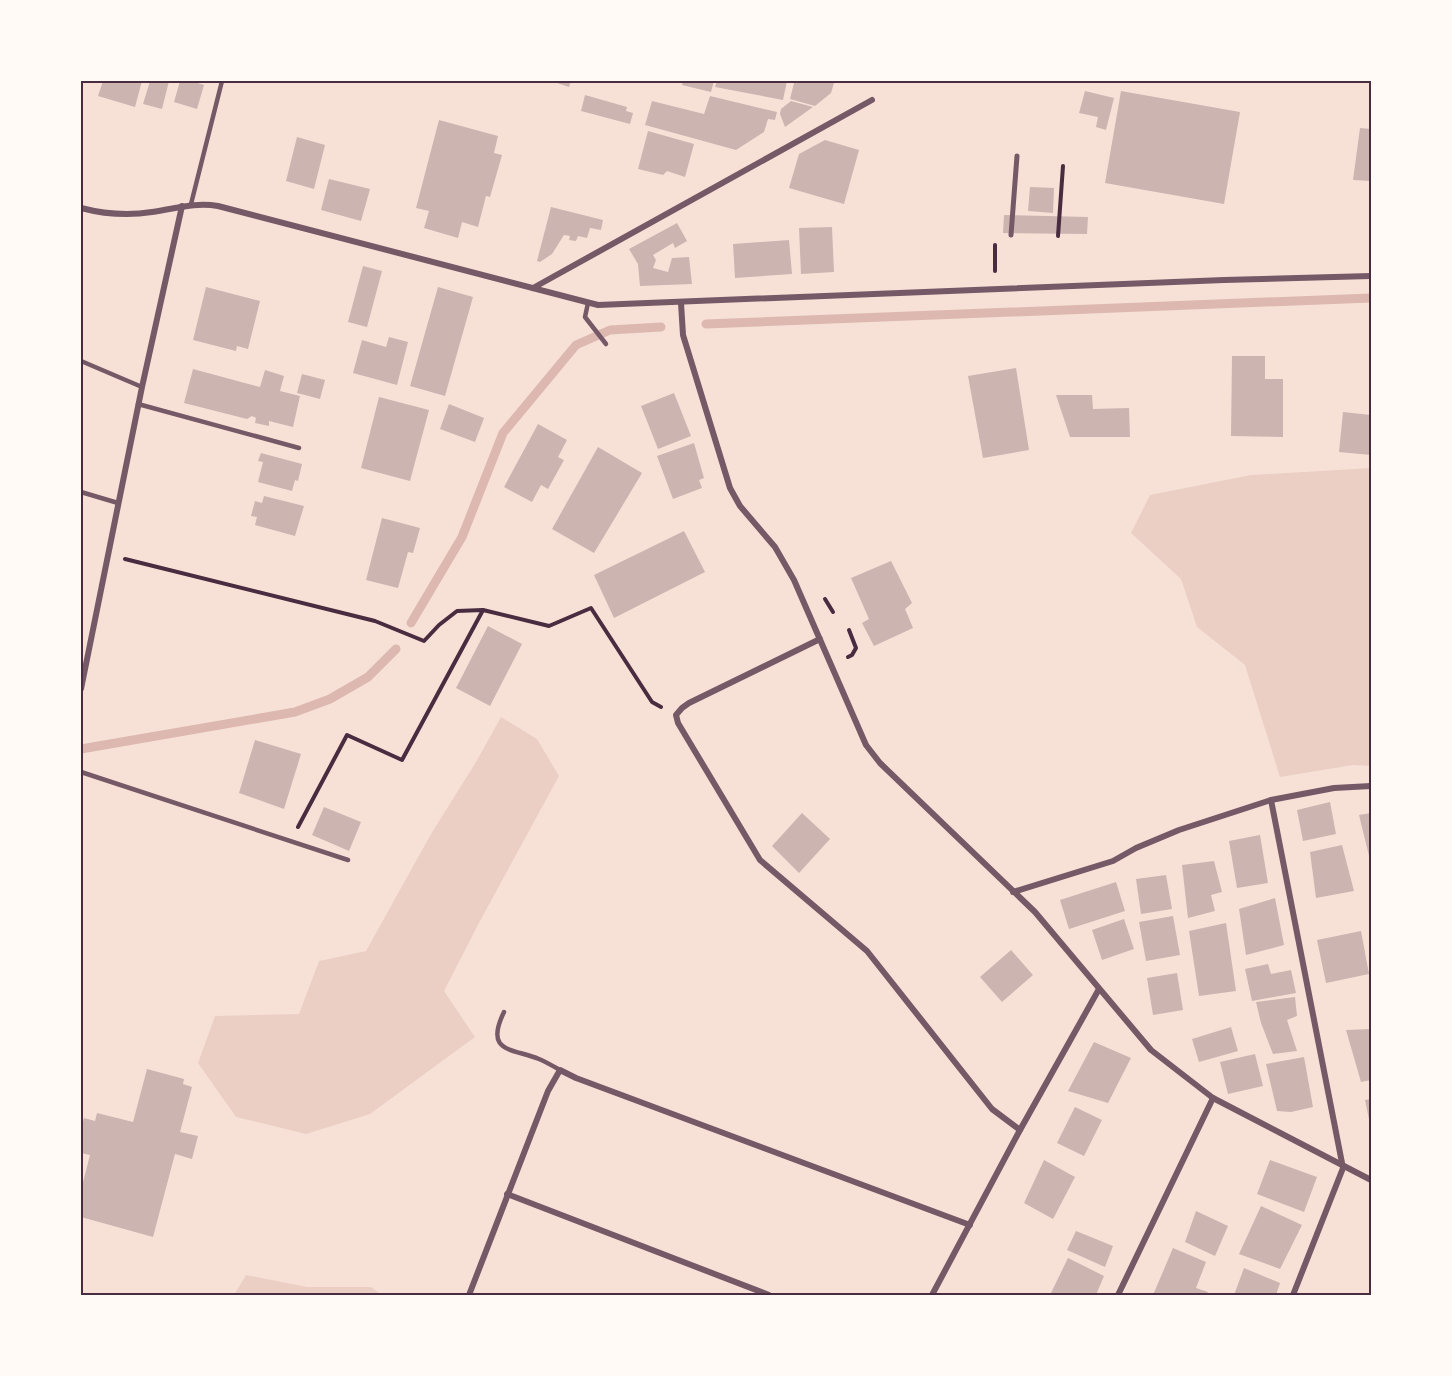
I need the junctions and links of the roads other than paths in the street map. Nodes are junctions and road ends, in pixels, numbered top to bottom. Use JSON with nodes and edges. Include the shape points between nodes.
{"nodes":[{"id":1,"x":222,"y":81,"type":"edge"},
{"id":2,"x":872,"y":100,"type":"dead end"},
{"id":3,"x":1017,"y":156,"type":"dead end"},
{"id":4,"x":191,"y":204,"type":"junction"},
{"id":5,"x":182,"y":206,"type":"junction"},
{"id":6,"x":81,"y":208,"type":"edge"},
{"id":7,"x":1011,"y":235,"type":"dead end"},
{"id":8,"x":1371,"y":276,"type":"edge"},
{"id":9,"x":532,"y":289,"type":"junction"},
{"id":10,"x":588,"y":303,"type":"junction"},
{"id":11,"x":681,"y":303,"type":"junction"},
{"id":12,"x":606,"y":344,"type":"dead end"},
{"id":13,"x":81,"y":361,"type":"edge"},
{"id":14,"x":142,"y":387,"type":"junction"},
{"id":15,"x":138,"y":404,"type":"junction"},
{"id":16,"x":299,"y":448,"type":"dead end"},
{"id":17,"x":81,"y":492,"type":"edge"},
{"id":18,"x":118,"y":503,"type":"junction"},
{"id":19,"x":820,"y":639,"type":"junction"},
{"id":20,"x":81,"y":689,"type":"edge"},
{"id":21,"x":81,"y":772,"type":"edge"},
{"id":22,"x":1371,"y":786,"type":"edge"},
{"id":23,"x":1271,"y":800,"type":"junction"},
{"id":24,"x":348,"y":860,"type":"dead end"},
{"id":25,"x":1013,"y":892,"type":"junction"},
{"id":26,"x":1100,"y":989,"type":"junction"},
{"id":27,"x":504,"y":1012,"type":"dead end"},
{"id":28,"x":560,"y":1070,"type":"junction"},
{"id":29,"x":1213,"y":1098,"type":"junction"},
{"id":30,"x":1020,"y":1130,"type":"junction"},
{"id":31,"x":1343,"y":1168,"type":"junction"},
{"id":32,"x":1371,"y":1180,"type":"edge"},
{"id":33,"x":507,"y":1194,"type":"junction"},
{"id":34,"x":970,"y":1225,"type":"junction"},
{"id":35,"x":470,"y":1295,"type":"edge"},
{"id":36,"x":769,"y":1295,"type":"edge"},
{"id":37,"x":932,"y":1295,"type":"edge"},
{"id":38,"x":1118,"y":1295,"type":"edge"},
{"id":39,"x":1293,"y":1295,"type":"edge"}],
"edges":[{"from":1,"to":4,"type":"lane"},
{"from":2,"to":9,"type":"street"},
{"from":3,"to":7,"type":"street"},
{"from":4,"to":5,"type":"street"},
{"from":4,"to":9,"type":"street","via":[[218,206]]},
{"from":5,"to":6,"type":"street","via":[[127,215]]},
{"from":5,"to":14,"type":"street"},
{"from":8,"to":11,"type":"street"},
{"from":9,"to":10,"type":"street"},
{"from":10,"to":11,"type":"street"},
{"from":10,"to":12,"type":"lane","via":[[585,317]]},
{"from":11,"to":19,"type":"street","via":[[683,335],[730,488],[782,558]]},
{"from":13,"to":14,"type":"lane"},
{"from":14,"to":15,"type":"street"},
{"from":15,"to":16,"type":"lane"},
{"from":15,"to":18,"type":"street"},
{"from":17,"to":18,"type":"lane"},
{"from":18,"to":20,"type":"street"},
{"from":19,"to":25,"type":"street","via":[[866,745],[879,763]]},
{"from":19,"to":30,"type":"street","via":[[689,703],[676,715],[682,731],[760,860],[867,951],[992,1109]]},
{"from":21,"to":24,"type":"lane"},
{"from":22,"to":23,"type":"street","via":[[1334,788]]},
{"from":23,"to":25,"type":"street","via":[[1179,830],[1113,861]]},
{"from":23,"to":31,"type":"street"},
{"from":25,"to":26,"type":"street","via":[[1035,912]]},
{"from":26,"to":29,"type":"street","via":[[1151,1050]]},
{"from":26,"to":30,"type":"street"},
{"from":27,"to":28,"type":"lane","via":[[498,1024],[500,1044],[508,1051],[538,1058]]},
{"from":28,"to":33,"type":"street"},
{"from":28,"to":34,"type":"street"},
{"from":29,"to":31,"type":"street"},
{"from":29,"to":38,"type":"street"},
{"from":30,"to":34,"type":"street"},
{"from":31,"to":32,"type":"street"},
{"from":31,"to":39,"type":"street"},
{"from":33,"to":35,"type":"street"},
{"from":33,"to":36,"type":"street"},
{"from":34,"to":37,"type":"street"}]}
